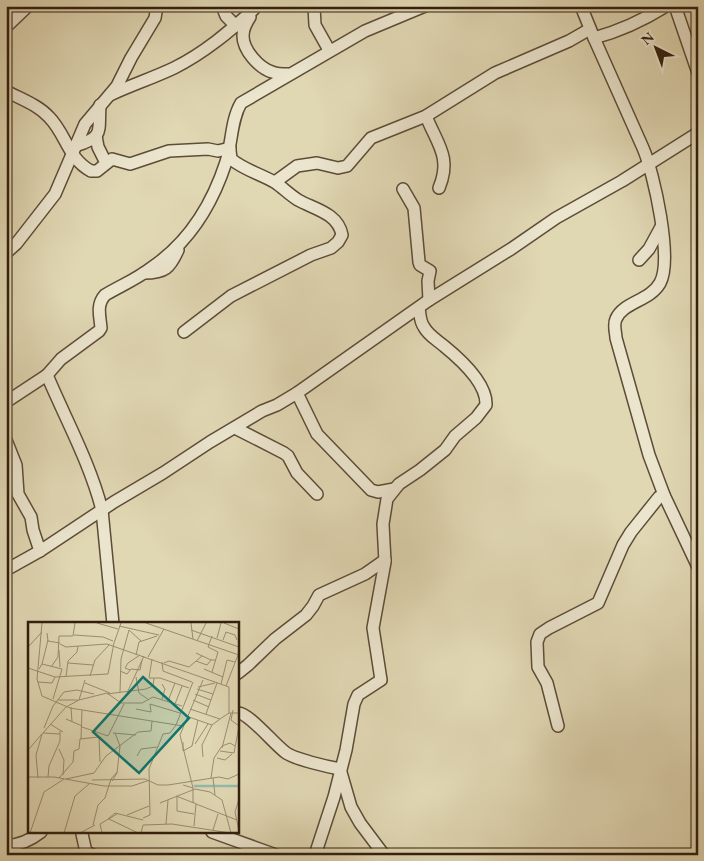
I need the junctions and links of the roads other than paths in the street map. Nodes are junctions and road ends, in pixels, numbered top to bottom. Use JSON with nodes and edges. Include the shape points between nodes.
{"nodes":[{"id":1,"x":28,"y":6,"type":"edge"},
{"id":2,"x":157,"y":6,"type":"edge"},
{"id":3,"x":222,"y":6,"type":"edge"},
{"id":4,"x":314,"y":6,"type":"edge"},
{"id":5,"x":425,"y":6,"type":"edge"},
{"id":6,"x":581,"y":6,"type":"edge"},
{"id":7,"x":666,"y":6,"type":"edge"},
{"id":8,"x":675,"y":6,"type":"edge"},
{"id":9,"x":255,"y":8,"type":"edge"},
{"id":10,"x":400,"y":11,"type":"edge"},
{"id":11,"x":236,"y":26,"type":"junction"},
{"id":12,"x":6,"y":27,"type":"edge"},
{"id":13,"x":592,"y":33,"type":"junction"},
{"id":14,"x":330,"y":50,"type":"junction"},
{"id":15,"x":698,"y":73,"type":"edge"},
{"id":16,"x":288,"y":74,"type":"junction"},
{"id":17,"x":6,"y":91,"type":"edge"},
{"id":18,"x":108,"y":96,"type":"junction"},
{"id":19,"x":100,"y":105,"type":"junction"},
{"id":20,"x":426,"y":116,"type":"junction"},
{"id":21,"x":698,"y":133,"type":"edge"},
{"id":22,"x":96,"y":136,"type":"junction"},
{"id":23,"x":230,"y":149,"type":"junction"},
{"id":24,"x":74,"y":151,"type":"junction"},
{"id":25,"x":649,"y":162,"type":"junction"},
{"id":26,"x":106,"y":163,"type":"junction"},
{"id":27,"x":275,"y":182,"type":"junction"},
{"id":28,"x":439,"y":188,"type":"dead end"},
{"id":29,"x":403,"y":190,"type":"dead end"},
{"id":30,"x":661,"y":227,"type":"junction"},
{"id":31,"x":6,"y":253,"type":"edge"},
{"id":32,"x":639,"y":260,"type":"dead end"},
{"id":33,"x":428,"y":300,"type":"junction"},
{"id":34,"x":419,"y":308,"type":"junction"},
{"id":35,"x":184,"y":332,"type":"dead end"},
{"id":36,"x":47,"y":375,"type":"junction"},
{"id":37,"x":296,"y":393,"type":"junction"},
{"id":38,"x":8,"y":402,"type":"edge"},
{"id":39,"x":235,"y":428,"type":"junction"},
{"id":40,"x":6,"y":440,"type":"edge"},
{"id":41,"x":8,"y":449,"type":"edge"},
{"id":42,"x":394,"y":489,"type":"junction"},
{"id":43,"x":98,"y":493,"type":"junction"},
{"id":44,"x":317,"y":494,"type":"dead end"},
{"id":45,"x":664,"y":495,"type":"junction"},
{"id":46,"x":114,"y":502,"type":"junction"},
{"id":47,"x":102,"y":510,"type":"junction"},
{"id":48,"x":40,"y":551,"type":"junction"},
{"id":49,"x":385,"y":560,"type":"junction"},
{"id":50,"x":698,"y":567,"type":"edge"},
{"id":51,"x":6,"y":570,"type":"edge"},
{"id":52,"x":113,"y":622,"type":"edge"},
{"id":53,"x":239,"y":672,"type":"edge"},
{"id":54,"x":239,"y":713,"type":"edge"},
{"id":55,"x":558,"y":726,"type":"dead end"},
{"id":56,"x":340,"y":769,"type":"junction"},
{"id":57,"x":38,"y":834,"type":"edge"},
{"id":58,"x":82,"y":834,"type":"edge"},
{"id":59,"x":218,"y":834,"type":"edge"},
{"id":60,"x":6,"y":846,"type":"edge"},
{"id":61,"x":92,"y":854,"type":"edge"},
{"id":62,"x":276,"y":855,"type":"edge"},
{"id":63,"x":315,"y":855,"type":"edge"},
{"id":64,"x":384,"y":855,"type":"edge"}],
"edges":[{"from":1,"to":12,"type":"street"},
{"from":2,"to":18,"type":"street","via":[[155,18],[117,86]]},
{"from":3,"to":11,"type":"street"},
{"from":4,"to":14,"type":"street","via":[[315,24]]},
{"from":5,"to":10,"type":"street"},
{"from":6,"to":13,"type":"street"},
{"from":7,"to":13,"type":"street","via":[[622,30]]},
{"from":8,"to":15,"type":"street"},
{"from":9,"to":11,"type":"street"},
{"from":9,"to":16,"type":"street","via":[[244,27],[244,43],[255,61],[265,69]]},
{"from":10,"to":14,"type":"street"},
{"from":11,"to":18,"type":"street","via":[[200,54]]},
{"from":13,"to":20,"type":"street","via":[[495,73]]},
{"from":13,"to":25,"type":"street"},
{"from":14,"to":16,"type":"street"},
{"from":16,"to":23,"type":"street","via":[[241,103],[236,111]]},
{"from":17,"to":24,"type":"street","via":[[48,116]]},
{"from":18,"to":19,"type":"street"},
{"from":19,"to":22,"type":"street"},
{"from":19,"to":24,"type":"street","via":[[85,124]]},
{"from":20,"to":27,"type":"street","via":[[371,138],[348,166],[338,168],[317,163],[296,166]]},
{"from":20,"to":28,"type":"street","via":[[444,154],[443,178]]},
{"from":21,"to":25,"type":"street"},
{"from":22,"to":24,"type":"street"},
{"from":22,"to":26,"type":"street"},
{"from":23,"to":26,"type":"street","via":[[180,150],[130,164],[112,159]]},
{"from":23,"to":27,"type":"street","via":[[231,159],[241,168]]},
{"from":23,"to":36,"type":"street","via":[[218,185],[192,230],[165,258],[105,295],[100,300],[99,331],[61,359]]},
{"from":24,"to":26,"type":"street","via":[[91,171],[97,171]]},
{"from":24,"to":31,"type":"street","via":[[55,194]]},
{"from":25,"to":30,"type":"street"},
{"from":25,"to":33,"type":"street"},
{"from":27,"to":35,"type":"street","via":[[296,199],[333,218],[341,232],[338,242],[242,289]]},
{"from":29,"to":33,"type":"street","via":[[414,208],[420,265],[430,271]]},
{"from":30,"to":32,"type":"street"},
{"from":30,"to":45,"type":"street","via":[[664,266],[660,284],[648,297],[620,314],[615,327],[642,432]]},
{"from":33,"to":34,"type":"street"},
{"from":34,"to":37,"type":"street"},
{"from":34,"to":42,"type":"street","via":[[423,326],[479,382],[486,405],[445,450]]},
{"from":36,"to":38,"type":"street"},
{"from":36,"to":43,"type":"street"},
{"from":37,"to":39,"type":"street"},
{"from":37,"to":42,"type":"street","via":[[317,434],[371,490]]},
{"from":39,"to":44,"type":"street","via":[[288,456],[297,473]]},
{"from":39,"to":46,"type":"street"},
{"from":40,"to":41,"type":"street"},
{"from":41,"to":48,"type":"street","via":[[17,473],[18,494],[31,517]]},
{"from":42,"to":49,"type":"street","via":[[387,499],[383,516]]},
{"from":43,"to":46,"type":"street"},
{"from":43,"to":47,"type":"street"},
{"from":45,"to":50,"type":"street"},
{"from":45,"to":55,"type":"street","via":[[631,532],[598,603],[540,634],[538,667],[547,683]]},
{"from":46,"to":47,"type":"street"},
{"from":47,"to":48,"type":"street"},
{"from":47,"to":52,"type":"street"},
{"from":48,"to":51,"type":"street"},
{"from":49,"to":53,"type":"street","via":[[365,574],[319,595],[306,615]]},
{"from":49,"to":56,"type":"street","via":[[374,628],[381,680],[358,695]]},
{"from":54,"to":56,"type":"street","via":[[246,716],[285,753]]},
{"from":56,"to":63,"type":"street","via":[[330,814]]},
{"from":56,"to":64,"type":"street","via":[[351,807]]},
{"from":57,"to":60,"type":"street","via":[[14,846]]},
{"from":58,"to":61,"type":"street","via":[[86,852]]},
{"from":59,"to":62,"type":"street"}]}
